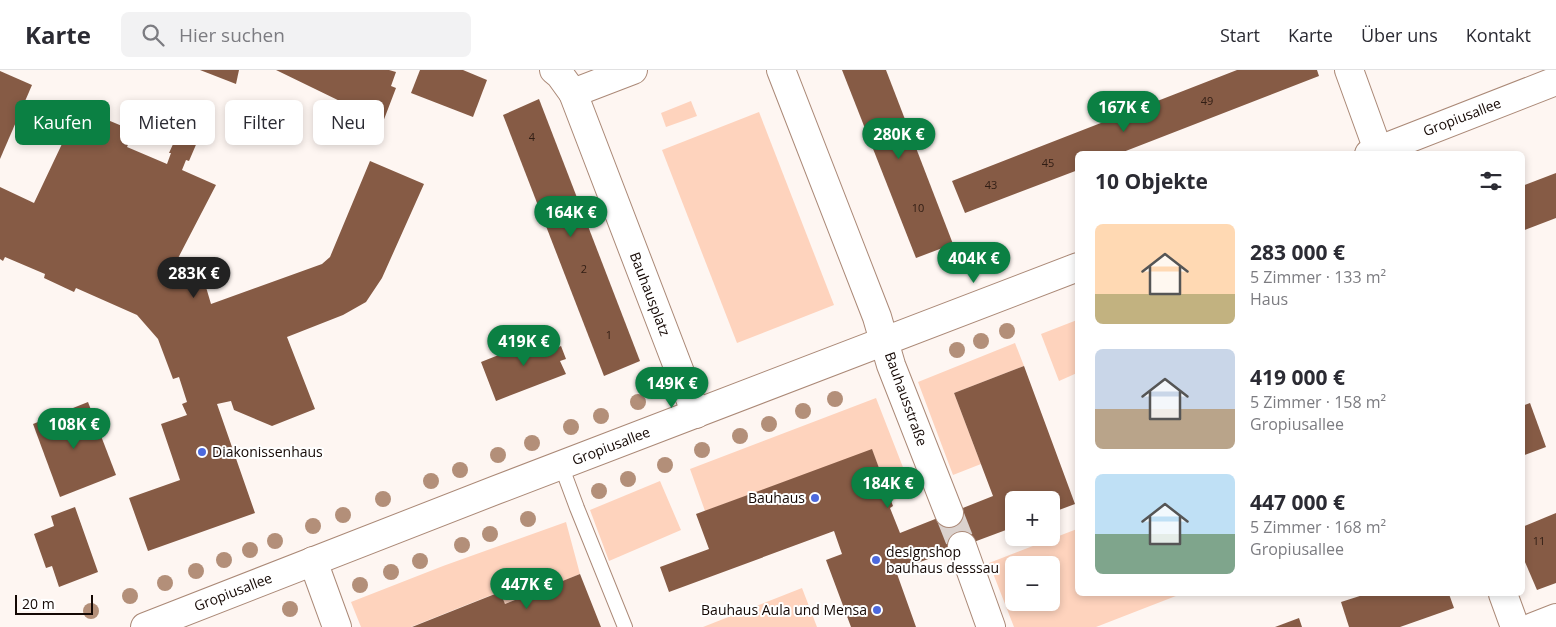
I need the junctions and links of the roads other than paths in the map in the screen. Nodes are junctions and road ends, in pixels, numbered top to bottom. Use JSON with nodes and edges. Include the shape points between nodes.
{"nodes":[{"id":1,"x":554,"y":70,"type":"edge"},
{"id":2,"x":633,"y":70,"type":"edge"},
{"id":3,"x":781,"y":70,"type":"edge"},
{"id":4,"x":1349,"y":70,"type":"edge"},
{"id":5,"x":1556,"y":81,"type":"edge"},
{"id":6,"x":573,"y":93,"type":"junction"},
{"id":7,"x":1373,"y":151,"type":"edge"},
{"id":8,"x":1376,"y":151,"type":"edge"},
{"id":9,"x":1075,"y":267,"type":"edge"},
{"id":10,"x":886,"y":341,"type":"junction"},
{"id":11,"x":696,"y":414,"type":"junction"},
{"id":12,"x":561,"y":465,"type":"junction"},
{"id":13,"x":949,"y":512,"type":"tunnel mouth"},
{"id":14,"x":962,"y":546,"type":"tunnel mouth"},
{"id":15,"x":313,"y":561,"type":"junction"},
{"id":16,"x":1504,"y":596,"type":"edge"},
{"id":17,"x":1556,"y":618,"type":"edge"},
{"id":18,"x":145,"y":627,"type":"edge"},
{"id":19,"x":337,"y":627,"type":"edge"},
{"id":20,"x":625,"y":627,"type":"edge"},
{"id":21,"x":992,"y":627,"type":"edge"},
{"id":22,"x":1515,"y":627,"type":"edge"},
{"id":23,"x":1533,"y":627,"type":"edge"}],
"edges":[{"from":1,"to":6,"type":"street","name":"Bauhausplatz"},
{"from":2,"to":6,"type":"street"},
{"from":3,"to":10,"type":"street"},
{"from":4,"to":7,"type":"street"},
{"from":5,"to":8,"type":"street","name":"Gropiusallee"},
{"from":6,"to":11,"type":"street","name":"Bauhausplatz"},
{"from":9,"to":10,"type":"street","name":"Gropiusallee"},
{"from":10,"to":11,"type":"street","name":"Gropiusallee"},
{"from":10,"to":13,"type":"street","name":"Bauhausstraße","via":[[890,361]]},
{"from":11,"to":12,"type":"street","name":"Gropiusallee"},
{"from":12,"to":15,"type":"street","name":"Gropiusallee"},
{"from":12,"to":20,"type":"lane"},
{"from":14,"to":21,"type":"street"},
{"from":15,"to":18,"type":"street","name":"Gropiusallee"},
{"from":15,"to":19,"type":"street"},
{"from":16,"to":22,"type":"street"},
{"from":17,"to":23,"type":"street"}]}
